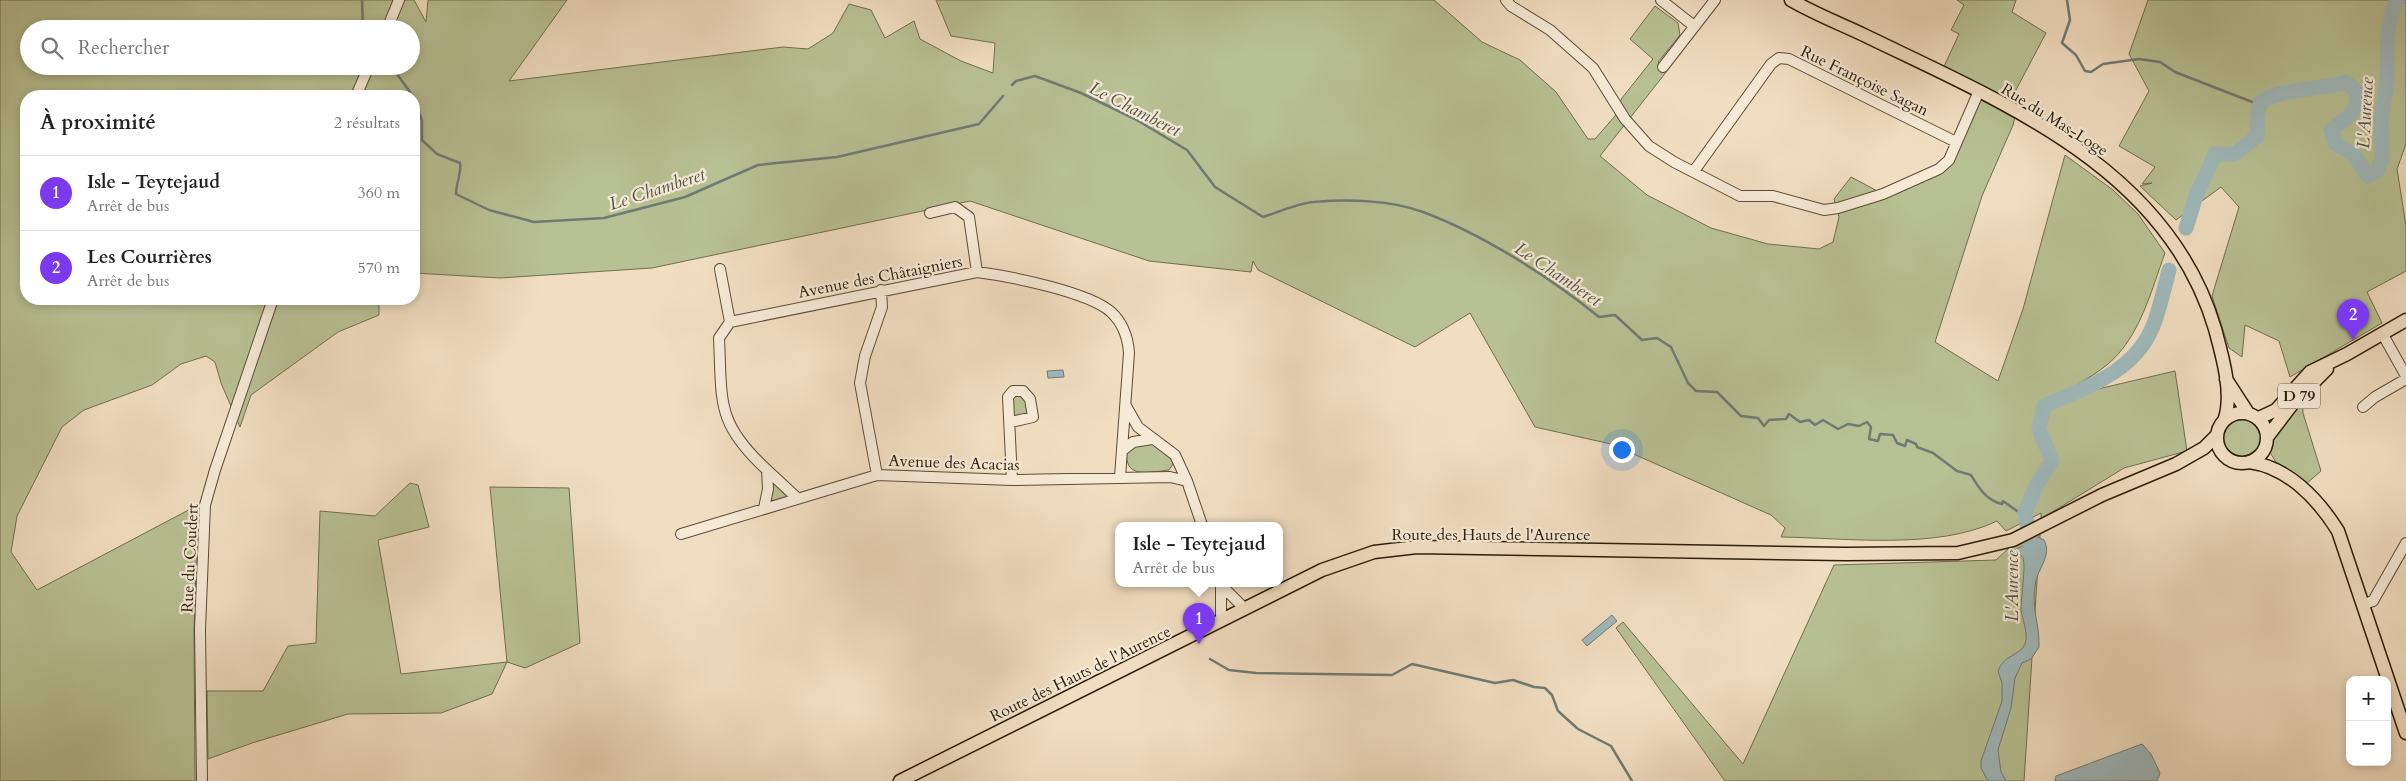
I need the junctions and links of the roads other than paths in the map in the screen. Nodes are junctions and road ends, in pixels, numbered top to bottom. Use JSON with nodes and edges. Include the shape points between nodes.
{"nodes":[{"id":1,"x":399,"y":0,"type":"edge"},
{"id":2,"x":1506,"y":0,"type":"edge"},
{"id":3,"x":1661,"y":0,"type":"edge"},
{"id":4,"x":1715,"y":0,"type":"edge"},
{"id":5,"x":1791,"y":0,"type":"edge"},
{"id":6,"x":391,"y":20,"type":"edge"},
{"id":7,"x":1694,"y":26,"type":"junction"},
{"id":8,"x":1663,"y":67,"type":"dead end"},
{"id":9,"x":365,"y":75,"type":"edge"},
{"id":10,"x":359,"y":90,"type":"edge"},
{"id":11,"x":1979,"y":91,"type":"junction"},
{"id":12,"x":1956,"y":142,"type":"junction"},
{"id":13,"x":1694,"y":171,"type":"junction"},
{"id":14,"x":930,"y":213,"type":"dead end"},
{"id":15,"x":720,"y":269,"type":"dead end"},
{"id":16,"x":977,"y":272,"type":"junction"},
{"id":17,"x":881,"y":290,"type":"junction"},
{"id":18,"x":271,"y":305,"type":"edge"},
{"id":19,"x":2406,"y":320,"type":"edge"},
{"id":20,"x":730,"y":322,"type":"junction"},
{"id":21,"x":2382,"y":333,"type":"junction"},
{"id":22,"x":2336,"y":360,"type":"junction"},
{"id":23,"x":2406,"y":377,"type":"edge"},
{"id":24,"x":2226,"y":379,"type":"junction"},
{"id":25,"x":1126,"y":406,"type":"junction"},
{"id":26,"x":2363,"y":407,"type":"dead end"},
{"id":27,"x":2253,"y":416,"type":"junction"},
{"id":28,"x":2225,"y":418,"type":"junction"},
{"id":29,"x":1010,"y":422,"type":"dead end"},
{"id":30,"x":2216,"y":436,"type":"junction"},
{"id":31,"x":1152,"y":439,"type":"junction"},
{"id":32,"x":2267,"y":441,"type":"junction"},
{"id":33,"x":1123,"y":450,"type":"junction"},
{"id":34,"x":2224,"y":456,"type":"junction"},
{"id":35,"x":2249,"y":462,"type":"junction"},
{"id":36,"x":2176,"y":464,"type":"junction"},
{"id":37,"x":767,"y":470,"type":"junction"},
{"id":38,"x":2282,"y":472,"type":"junction"},
{"id":39,"x":877,"y":474,"type":"junction"},
{"id":40,"x":1120,"y":477,"type":"junction"},
{"id":41,"x":1012,"y":480,"type":"junction"},
{"id":42,"x":1187,"y":481,"type":"junction"},
{"id":43,"x":796,"y":497,"type":"junction"},
{"id":44,"x":764,"y":508,"type":"junction"},
{"id":45,"x":1201,"y":522,"type":"edge"},
{"id":46,"x":681,"y":534,"type":"dead end"},
{"id":47,"x":2406,"y":543,"type":"edge"},
{"id":48,"x":1221,"y":587,"type":"edge"},
{"id":49,"x":1224,"y":587,"type":"edge"},
{"id":50,"x":2364,"y":604,"type":"junction"},
{"id":51,"x":1245,"y":609,"type":"junction"},
{"id":52,"x":1221,"y":622,"type":"junction"},
{"id":53,"x":2406,"y":733,"type":"edge"},
{"id":54,"x":202,"y":781,"type":"edge"},
{"id":55,"x":900,"y":781,"type":"edge"}],
"edges":[{"from":1,"to":6,"type":"street"},
{"from":2,"to":13,"type":"street","via":[[1550,30],[1593,68],[1625,119],[1649,146]]},
{"from":3,"to":7,"type":"street"},
{"from":4,"to":7,"type":"street"},
{"from":5,"to":11,"type":"main road","name":"Rue du Mas-Loge"},
{"from":7,"to":8,"type":"street"},
{"from":9,"to":10,"type":"street"},
{"from":11,"to":12,"type":"street"},
{"from":11,"to":24,"type":"main road","name":"Rue du Mas-Loge","via":[[2084,153],[2124,185],[2162,226],[2186,259],[2203,294]]},
{"from":12,"to":13,"type":"street","via":[[1949,160],[1939,169],[1883,194],[1824,210],[1773,196],[1740,196]]},
{"from":12,"to":13,"type":"street","name":"Rue Françoise Sagan","via":[[1789,59],[1779,58],[1771,64]]},
{"from":14,"to":16,"type":"street","via":[[955,207],[969,217]]},
{"from":15,"to":20,"type":"street"},
{"from":16,"to":17,"type":"street","name":"Avenue des Châtaigniers"},
{"from":16,"to":25,"type":"street","name":"Avenue des Châtaigniers","via":[[1002,275],[1094,300],[1112,313],[1123,327],[1128,342]]},
{"from":17,"to":20,"type":"street","name":"Avenue des Châtaigniers"},
{"from":17,"to":39,"type":"street","via":[[882,307],[860,383]]},
{"from":18,"to":54,"type":"street","name":"Rue du Coudert","via":[[205,505],[201,561]]},
{"from":19,"to":21,"type":"main road","number":"D 79"},
{"from":20,"to":37,"type":"street","via":[[719,338],[725,416],[747,451]]},
{"from":21,"to":22,"type":"main road","number":"D 79"},
{"from":21,"to":23,"type":"street"},
{"from":22,"to":27,"type":"main road","number":"D 79","via":[[2310,372],[2276,410]]},
{"from":22,"to":32,"type":"main road","number":"D 79","via":[[2294,402]]},
{"from":23,"to":26,"type":"street"},
{"from":24,"to":27,"type":"main road","name":"Rue du Mas-Loge"},
{"from":24,"to":28,"type":"main road","name":"Rue du Mas-Loge","via":[[2228,410]]},
{"from":25,"to":31,"type":"street","via":[[1138,427]]},
{"from":25,"to":33,"type":"street","name":"Avenue des Châtaigniers"},
{"from":27,"to":28,"type":"main road","via":[[2236,413]]},
{"from":27,"to":32,"type":"main road","via":[[2266,429]]},
{"from":28,"to":30,"type":"main road"},
{"from":29,"to":41,"type":"street"},
{"from":30,"to":34,"type":"main road"},
{"from":30,"to":36,"type":"main road","via":[[2204,448]]},
{"from":31,"to":33,"type":"street","via":[[1133,442]]},
{"from":31,"to":42,"type":"street","via":[[1175,455]]},
{"from":32,"to":35,"type":"main road","via":[[2256,459]]},
{"from":32,"to":38,"type":"main road"},
{"from":33,"to":40,"type":"street","name":"Avenue des Châtaigniers"},
{"from":34,"to":35,"type":"main road","via":[[2236,463]]},
{"from":34,"to":36,"type":"main road","via":[[2212,455]]},
{"from":35,"to":38,"type":"main road"},
{"from":36,"to":51,"type":"main road","name":"Route des Hauts de l'Aurence","via":[[2102,495],[2013,540],[1984,548],[1937,555],[1394,548],[1322,570]]},
{"from":37,"to":43,"type":"street"},
{"from":37,"to":44,"type":"street"},
{"from":38,"to":50,"type":"main road","via":[[2321,506],[2338,531]]},
{"from":39,"to":41,"type":"street","name":"Avenue des Acacias"},
{"from":39,"to":43,"type":"street","name":"Avenue des Acacias"},
{"from":40,"to":41,"type":"street","name":"Avenue des Acacias"},
{"from":40,"to":42,"type":"street","name":"Avenue des Acacias","via":[[1170,477]]},
{"from":42,"to":45,"type":"street"},
{"from":43,"to":44,"type":"street","name":"Avenue des Acacias"},
{"from":44,"to":46,"type":"street","name":"Avenue des Acacias"},
{"from":47,"to":50,"type":"street","via":[[2373,601]]},
{"from":48,"to":52,"type":"street"},
{"from":49,"to":51,"type":"street"},
{"from":50,"to":53,"type":"main road"},
{"from":51,"to":52,"type":"main road","name":"Route des Hauts de l'Aurence"},
{"from":52,"to":55,"type":"main road","name":"Route des Hauts de l'Aurence"}]}
